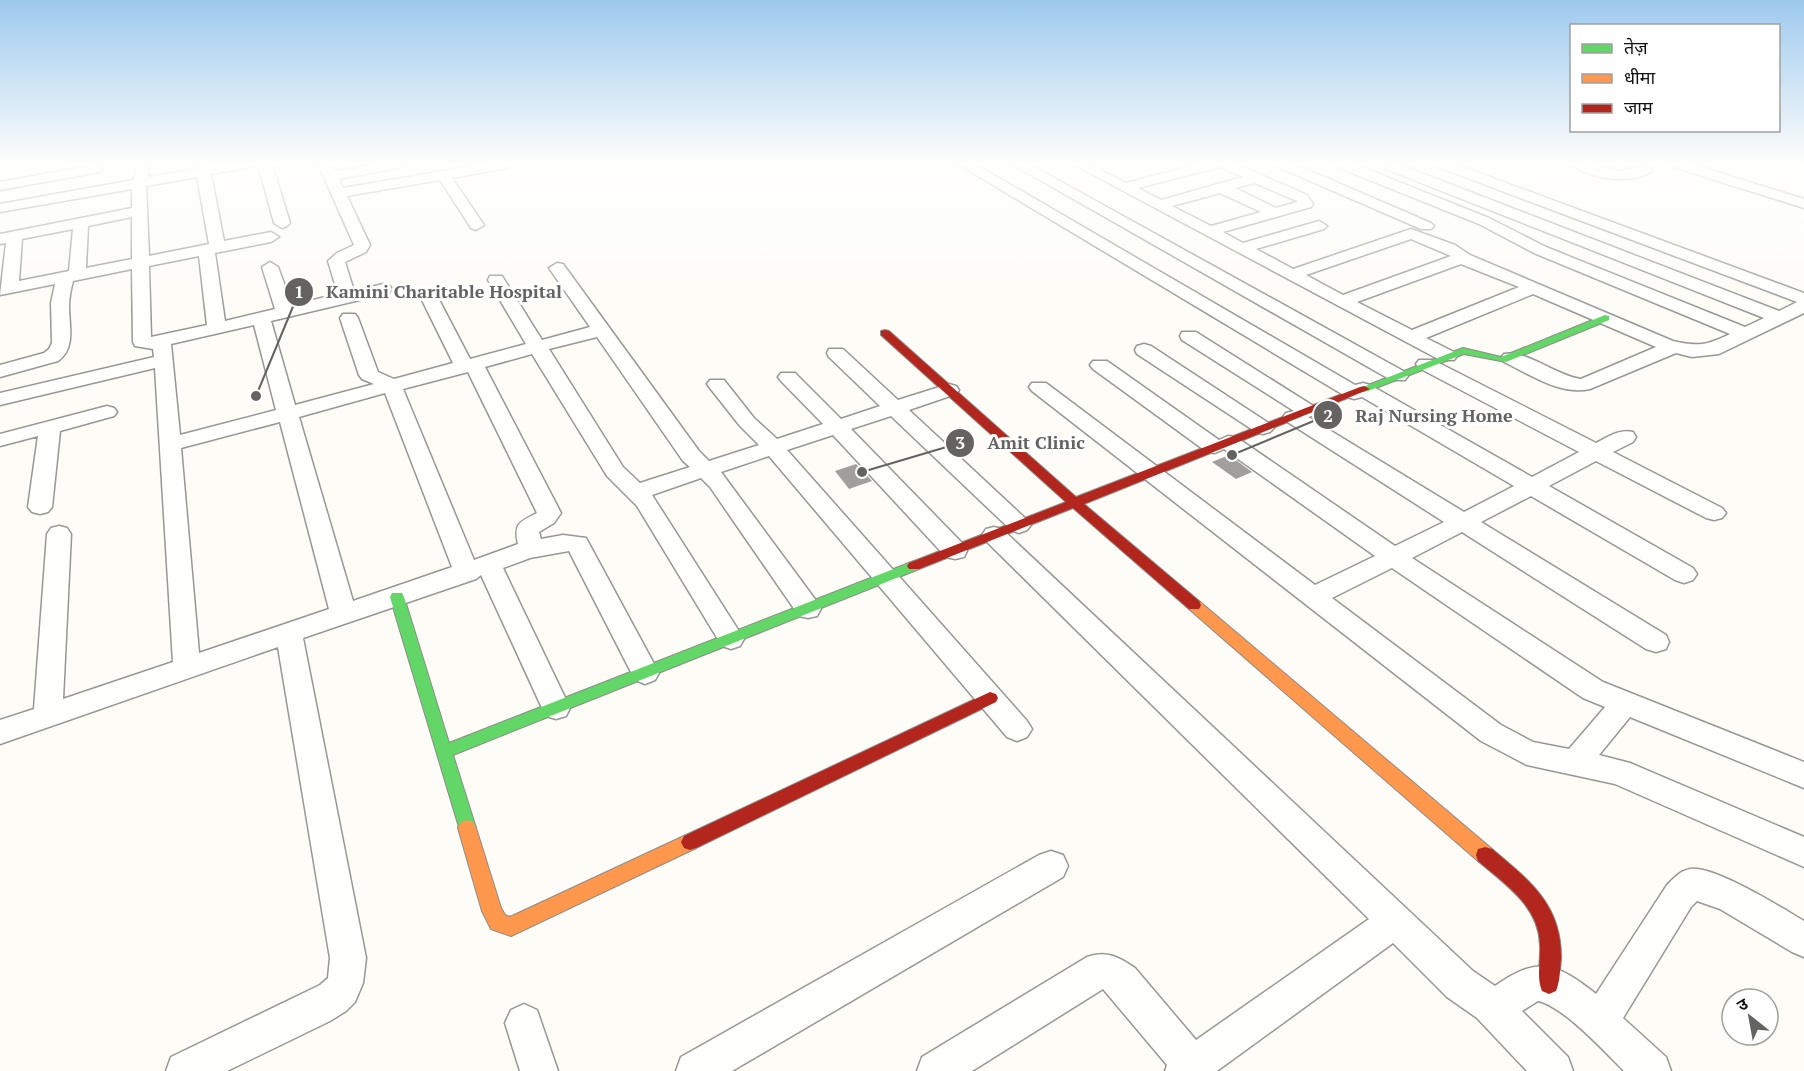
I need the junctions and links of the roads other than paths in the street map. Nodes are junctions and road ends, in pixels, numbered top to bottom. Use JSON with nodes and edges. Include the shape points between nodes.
{"nodes":[{"id":1,"x":125,"y":214,"type":"edge"},
{"id":2,"x":140,"y":214,"type":"edge"},
{"id":3,"x":208,"y":214,"type":"edge"},
{"id":4,"x":279,"y":214,"type":"edge"},
{"id":5,"x":348,"y":214,"type":"edge"},
{"id":6,"x":469,"y":214,"type":"edge"},
{"id":7,"x":1051,"y":214,"type":"edge"},
{"id":8,"x":1109,"y":214,"type":"edge"},
{"id":9,"x":1178,"y":214,"type":"edge"},
{"id":10,"x":1272,"y":214,"type":"edge"},
{"id":11,"x":1398,"y":214,"type":"edge"},
{"id":12,"x":1466,"y":214,"type":"edge"},
{"id":13,"x":1514,"y":214,"type":"edge"},
{"id":14,"x":1577,"y":214,"type":"edge"},
{"id":15,"x":81,"y":223,"type":"junction"},
{"id":16,"x":282,"y":223,"type":"dead end"},
{"id":17,"x":476,"y":225,"type":"dead end"},
{"id":18,"x":1319,"y":226,"type":"dead end"},
{"id":19,"x":1426,"y":226,"type":"dead end"},
{"id":20,"x":1211,"y":231,"type":"junction"},
{"id":21,"x":7,"y":237,"type":"edge"},
{"id":22,"x":271,"y":237,"type":"dead end"},
{"id":23,"x":212,"y":248,"type":"junction"},
{"id":24,"x":1243,"y":248,"type":"junction"},
{"id":25,"x":1464,"y":258,"type":"junction"},
{"id":26,"x":141,"y":262,"type":"junction"},
{"id":27,"x":270,"y":267,"type":"dead end"},
{"id":28,"x":557,"y":268,"type":"dead end"},
{"id":29,"x":1293,"y":274,"type":"junction"},
{"id":30,"x":71,"y":276,"type":"junction"},
{"id":31,"x":496,"y":280,"type":"dead end"},
{"id":32,"x":1535,"y":287,"type":"junction"},
{"id":33,"x":5,"y":289,"type":"edge"},
{"id":34,"x":382,"y":289,"type":"dead end"},
{"id":35,"x":429,"y":296,"type":"dead end"},
{"id":36,"x":1804,"y":299,"type":"edge"},
{"id":37,"x":1343,"y":301,"type":"junction"},
{"id":38,"x":1804,"y":306,"type":"edge"},
{"id":39,"x":348,"y":308,"type":"junction"},
{"id":40,"x":285,"y":312,"type":"junction"},
{"id":41,"x":261,"y":318,"type":"junction"},
{"id":42,"x":1605,"y":318,"type":"junction"},
{"id":43,"x":1780,"y":318,"type":"junction"},
{"id":44,"x":217,"y":328,"type":"junction"},
{"id":45,"x":600,"y":330,"type":"junction"},
{"id":46,"x":885,"y":333,"type":"dead end"},
{"id":47,"x":1746,"y":334,"type":"junction"},
{"id":48,"x":1189,"y":336,"type":"dead end"},
{"id":49,"x":1411,"y":337,"type":"junction"},
{"id":50,"x":538,"y":347,"type":"junction"},
{"id":51,"x":1673,"y":347,"type":"junction"},
{"id":52,"x":162,"y":350,"type":"junction"},
{"id":53,"x":1144,"y":350,"type":"dead end"},
{"id":54,"x":836,"y":352,"type":"dead end"},
{"id":55,"x":1447,"y":356,"type":"junction"},
{"id":56,"x":1511,"y":358,"type":"junction"},
{"id":57,"x":1426,"y":364,"type":"junction"},
{"id":58,"x":469,"y":365,"type":"junction"},
{"id":59,"x":1100,"y":365,"type":"dead end"},
{"id":60,"x":0,"y":371,"type":"edge"},
{"id":61,"x":1398,"y":376,"type":"junction"},
{"id":62,"x":788,"y":377,"type":"dead end"},
{"id":63,"x":717,"y":384,"type":"dead end"},
{"id":64,"x":392,"y":386,"type":"junction"},
{"id":65,"x":1039,"y":387,"type":"dead end"},
{"id":66,"x":949,"y":390,"type":"junction"},
{"id":67,"x":1358,"y":391,"type":"junction"},
{"id":68,"x":0,"y":399,"type":"edge"},
{"id":69,"x":895,"y":408,"type":"junction"},
{"id":70,"x":107,"y":412,"type":"dead end"},
{"id":71,"x":288,"y":413,"type":"junction"},
{"id":72,"x":1301,"y":414,"type":"junction"},
{"id":73,"x":50,"y":427,"type":"junction"},
{"id":74,"x":836,"y":427,"type":"junction"},
{"id":75,"x":1263,"y":428,"type":"junction"},
{"id":76,"x":1625,"y":437,"type":"dead end"},
{"id":77,"x":0,"y":440,"type":"edge"},
{"id":78,"x":1222,"y":444,"type":"junction"},
{"id":79,"x":169,"y":445,"type":"junction"},
{"id":80,"x":774,"y":448,"type":"junction"},
{"id":81,"x":1596,"y":453,"type":"junction"},
{"id":82,"x":705,"y":469,"type":"junction"},
{"id":83,"x":1150,"y":473,"type":"junction"},
{"id":84,"x":1532,"y":486,"type":"junction"},
{"id":85,"x":637,"y":492,"type":"junction"},
{"id":86,"x":1076,"y":503,"type":"junction"},
{"id":87,"x":40,"y":507,"type":"dead end"},
{"id":88,"x":1714,"y":513,"type":"dead end"},
{"id":89,"x":1463,"y":522,"type":"junction"},
{"id":90,"x":1007,"y":530,"type":"junction"},
{"id":91,"x":59,"y":534,"type":"dead end"},
{"id":92,"x":525,"y":551,"type":"junction"},
{"id":93,"x":955,"y":551,"type":"junction"},
{"id":94,"x":1392,"y":557,"type":"junction"},
{"id":95,"x":478,"y":569,"type":"junction"},
{"id":96,"x":1684,"y":574,"type":"dead end"},
{"id":97,"x":886,"y":578,"type":"junction"},
{"id":98,"x":398,"y":597,"type":"junction"},
{"id":99,"x":1312,"y":597,"type":"junction"},
{"id":100,"x":808,"y":609,"type":"junction"},
{"id":101,"x":344,"y":615,"type":"junction"},
{"id":102,"x":289,"y":634,"type":"junction"},
{"id":103,"x":731,"y":639,"type":"junction"},
{"id":104,"x":1656,"y":642,"type":"dead end"},
{"id":105,"x":187,"y":669,"type":"junction"},
{"id":106,"x":645,"y":673,"type":"junction"},
{"id":107,"x":990,"y":698,"type":"junction"},
{"id":108,"x":1624,"y":704,"type":"junction"},
{"id":109,"x":556,"y":708,"type":"junction"},
{"id":110,"x":48,"y":716,"type":"junction"},
{"id":111,"x":1017,"y":729,"type":"dead end"},
{"id":112,"x":0,"y":732,"type":"edge"},
{"id":113,"x":444,"y":752,"type":"junction"},
{"id":114,"x":1575,"y":763,"type":"junction"},
{"id":115,"x":1804,"y":775,"type":"edge"},
{"id":116,"x":1804,"y":852,"type":"edge"},
{"id":117,"x":1051,"y":866,"type":"dead end"},
{"id":118,"x":1394,"y":922,"type":"junction"},
{"id":119,"x":1804,"y":940,"type":"edge"},
{"id":120,"x":1549,"y":984,"type":"junction"},
{"id":121,"x":1490,"y":1005,"type":"junction"},
{"id":122,"x":1599,"y":1022,"type":"junction"},
{"id":123,"x":524,"y":1023,"type":"dead end"},
{"id":124,"x":1188,"y":1068,"type":"edge"},
{"id":125,"x":184,"y":1071,"type":"edge"},
{"id":126,"x":539,"y":1071,"type":"edge"},
{"id":127,"x":695,"y":1071,"type":"edge"},
{"id":128,"x":936,"y":1071,"type":"edge"},
{"id":129,"x":1554,"y":1071,"type":"edge"},
{"id":130,"x":1652,"y":1071,"type":"edge"}],
"edges":[{"from":1,"to":15,"type":"street"},
{"from":2,"to":26,"type":"street"},
{"from":3,"to":23,"type":"street"},
{"from":4,"to":16,"type":"street"},
{"from":5,"to":39,"type":"street","via":[[362,245],[336,261]]},
{"from":6,"to":17,"type":"street"},
{"from":7,"to":67,"type":"street"},
{"from":8,"to":61,"type":"street"},
{"from":9,"to":20,"type":"street"},
{"from":10,"to":20,"type":"street"},
{"from":11,"to":19,"type":"street"},
{"from":12,"to":47,"type":"street","via":[[1540,250]]},
{"from":13,"to":43,"type":"street"},
{"from":14,"to":36,"type":"street"},
{"from":15,"to":21,"type":"street"},
{"from":15,"to":30,"type":"street"},
{"from":18,"to":24,"type":"street"},
{"from":20,"to":24,"type":"street"},
{"from":21,"to":33,"type":"street"},
{"from":22,"to":23,"type":"street"},
{"from":23,"to":26,"type":"street"},
{"from":23,"to":44,"type":"street"},
{"from":24,"to":29,"type":"street"},
{"from":25,"to":29,"type":"street","via":[[1411,234]]},
{"from":25,"to":32,"type":"street"},
{"from":25,"to":37,"type":"street"},
{"from":26,"to":30,"type":"street"},
{"from":26,"to":52,"type":"street","via":[[142,342]]},
{"from":27,"to":40,"type":"street"},
{"from":28,"to":45,"type":"street"},
{"from":29,"to":37,"type":"street"},
{"from":30,"to":33,"type":"street"},
{"from":30,"to":60,"type":"street","via":[[60,303],[58,352]]},
{"from":31,"to":50,"type":"street"},
{"from":32,"to":42,"type":"street"},
{"from":32,"to":49,"type":"street"},
{"from":34,"to":39,"type":"street"},
{"from":35,"to":58,"type":"street"},
{"from":37,"to":49,"type":"street"},
{"from":38,"to":43,"type":"street"},
{"from":39,"to":40,"type":"street"},
{"from":39,"to":64,"type":"street","via":[[369,375]]},
{"from":40,"to":41,"type":"street"},
{"from":41,"to":44,"type":"street"},
{"from":41,"to":71,"type":"street"},
{"from":42,"to":51,"type":"street"},
{"from":42,"to":56,"type":"street"},
{"from":43,"to":47,"type":"street"},
{"from":44,"to":52,"type":"street"},
{"from":45,"to":50,"type":"street"},
{"from":45,"to":82,"type":"street","via":[[691,456]]},
{"from":46,"to":66,"type":"street"},
{"from":47,"to":51,"type":"street","via":[[1712,350]]},
{"from":48,"to":72,"type":"street"},
{"from":49,"to":55,"type":"street"},
{"from":50,"to":58,"type":"street"},
{"from":50,"to":85,"type":"street","via":[[615,471]]},
{"from":51,"to":56,"type":"street","via":[[1583,385],[1565,383]]},
{"from":52,"to":68,"type":"street"},
{"from":52,"to":79,"type":"street"},
{"from":53,"to":75,"type":"street"},
{"from":54,"to":69,"type":"street"},
{"from":55,"to":56,"type":"street","via":[[1463,351],[1494,359]]},
{"from":55,"to":57,"type":"street"},
{"from":57,"to":61,"type":"street"},
{"from":57,"to":81,"type":"street"},
{"from":58,"to":64,"type":"street"},
{"from":58,"to":92,"type":"street","via":[[549,513],[526,531],[531,547]]},
{"from":59,"to":78,"type":"street"},
{"from":61,"to":67,"type":"street"},
{"from":62,"to":74,"type":"street"},
{"from":63,"to":80,"type":"street","via":[[747,423]]},
{"from":64,"to":71,"type":"street"},
{"from":64,"to":95,"type":"street"},
{"from":65,"to":83,"type":"street"},
{"from":66,"to":69,"type":"street"},
{"from":66,"to":86,"type":"street"},
{"from":67,"to":72,"type":"street"},
{"from":67,"to":84,"type":"street"},
{"from":69,"to":74,"type":"street"},
{"from":69,"to":90,"type":"street"},
{"from":70,"to":73,"type":"street"},
{"from":71,"to":79,"type":"street"},
{"from":71,"to":101,"type":"street"},
{"from":72,"to":75,"type":"street"},
{"from":72,"to":89,"type":"street"},
{"from":73,"to":77,"type":"street"},
{"from":73,"to":87,"type":"street"},
{"from":74,"to":80,"type":"street"},
{"from":74,"to":93,"type":"street"},
{"from":75,"to":78,"type":"street"},
{"from":76,"to":81,"type":"street"},
{"from":78,"to":83,"type":"street"},
{"from":78,"to":94,"type":"street"},
{"from":79,"to":105,"type":"street"},
{"from":80,"to":82,"type":"street"},
{"from":80,"to":97,"type":"street"},
{"from":81,"to":84,"type":"street"},
{"from":81,"to":88,"type":"street"},
{"from":82,"to":85,"type":"street"},
{"from":82,"to":100,"type":"street"},
{"from":83,"to":86,"type":"street"},
{"from":83,"to":99,"type":"street"},
{"from":84,"to":89,"type":"street"},
{"from":84,"to":96,"type":"street"},
{"from":85,"to":103,"type":"street"},
{"from":86,"to":90,"type":"street"},
{"from":86,"to":120,"type":"street","via":[[1540,905],[1550,928]]},
{"from":89,"to":94,"type":"street"},
{"from":89,"to":104,"type":"street"},
{"from":90,"to":93,"type":"street"},
{"from":90,"to":118,"type":"street"},
{"from":91,"to":110,"type":"street"},
{"from":92,"to":95,"type":"street"},
{"from":92,"to":106,"type":"street","via":[[577,544]]},
{"from":93,"to":97,"type":"street"},
{"from":94,"to":99,"type":"street"},
{"from":94,"to":108,"type":"street","via":[[1593,690]]},
{"from":95,"to":98,"type":"street"},
{"from":95,"to":109,"type":"street"},
{"from":97,"to":100,"type":"street"},
{"from":97,"to":107,"type":"street"},
{"from":98,"to":101,"type":"street"},
{"from":98,"to":113,"type":"street"},
{"from":99,"to":114,"type":"street","via":[[1498,737],[1527,753]]},
{"from":100,"to":103,"type":"street"},
{"from":101,"to":102,"type":"street"},
{"from":102,"to":105,"type":"street"},
{"from":102,"to":125,"type":"street","via":[[348,958],[346,984],[334,999]]},
{"from":103,"to":106,"type":"street"},
{"from":105,"to":110,"type":"street"},
{"from":106,"to":109,"type":"street"},
{"from":107,"to":111,"type":"street"},
{"from":107,"to":113,"type":"street","via":[[511,927],[498,922],[492,911]]},
{"from":108,"to":114,"type":"street"},
{"from":108,"to":115,"type":"street"},
{"from":109,"to":113,"type":"street"},
{"from":110,"to":112,"type":"street"},
{"from":114,"to":116,"type":"street","via":[[1619,772]]},
{"from":117,"to":127,"type":"street"},
{"from":118,"to":121,"type":"street","via":[[1460,984]]},
{"from":118,"to":124,"type":"street"},
{"from":119,"to":122,"type":"street","via":[[1721,893],[1691,884],[1679,896]]},
{"from":120,"to":121,"type":"street","via":[[1533,984],[1503,1004]]},
{"from":120,"to":122,"type":"street"},
{"from":121,"to":129,"type":"street"},
{"from":122,"to":130,"type":"street"},
{"from":123,"to":126,"type":"street"},
{"from":124,"to":128,"type":"street","via":[[1122,981],[1100,970]]}]}
